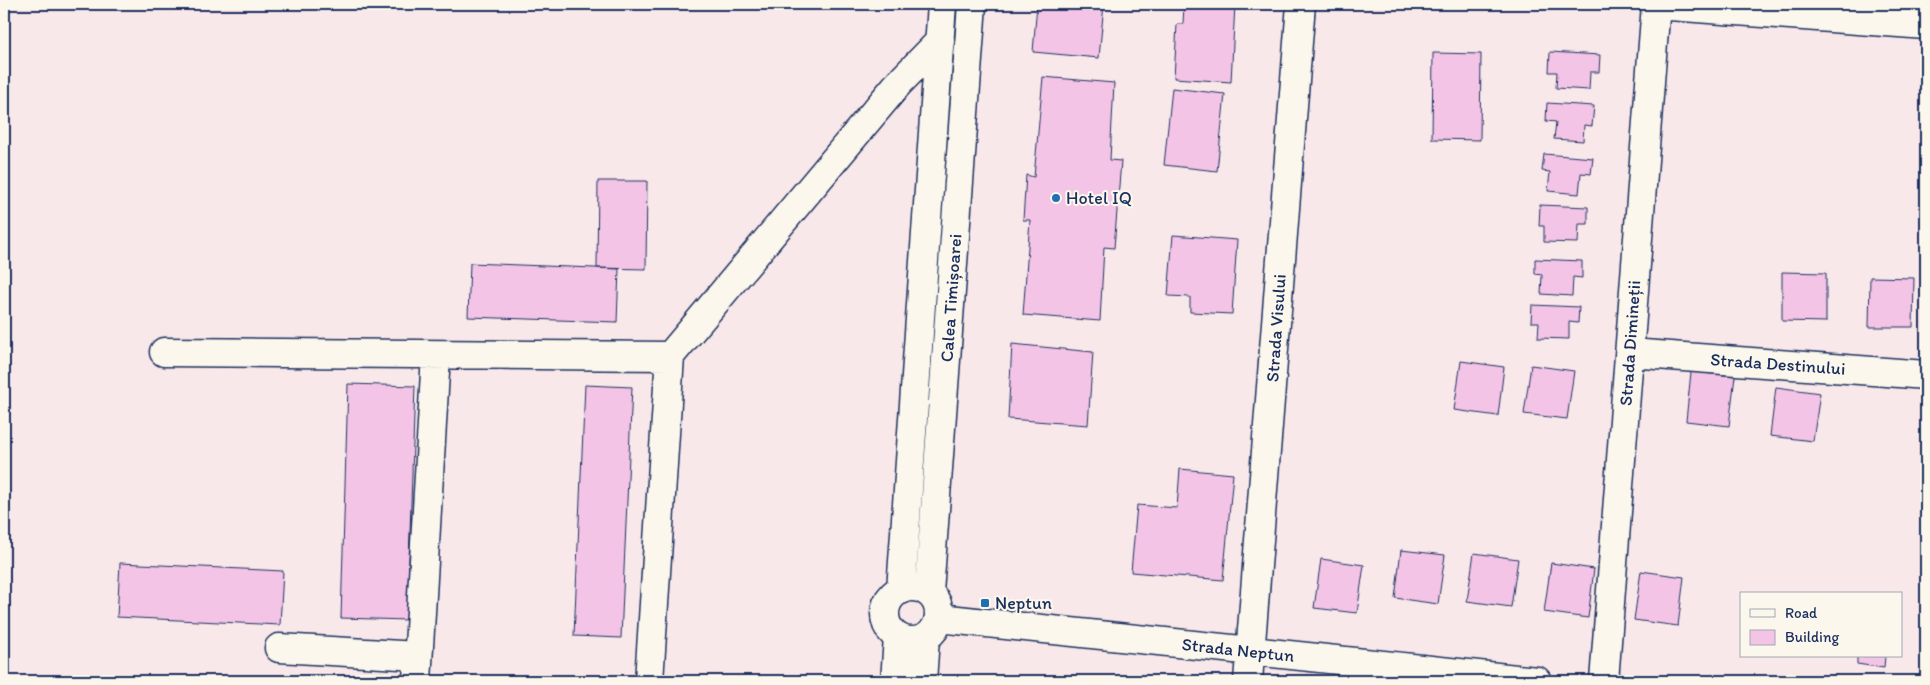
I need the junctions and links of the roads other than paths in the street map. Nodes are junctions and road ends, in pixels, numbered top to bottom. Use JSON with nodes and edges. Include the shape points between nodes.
{"nodes":[{"id":1,"x":942,"y":4,"type":"edge"},
{"id":2,"x":972,"y":4,"type":"edge"},
{"id":3,"x":1301,"y":4,"type":"edge"},
{"id":4,"x":1656,"y":4,"type":"edge"},
{"id":5,"x":1926,"y":25,"type":"edge"},
{"id":6,"x":940,"y":41,"type":"junction"},
{"id":7,"x":164,"y":352,"type":"dead end"},
{"id":8,"x":1630,"y":353,"type":"junction"},
{"id":9,"x":436,"y":355,"type":"junction"},
{"id":10,"x":670,"y":356,"type":"junction"},
{"id":11,"x":1926,"y":375,"type":"edge"},
{"id":12,"x":901,"y":590,"type":"junction"},
{"id":13,"x":929,"y":592,"type":"junction"},
{"id":14,"x":932,"y":628,"type":"junction"},
{"id":15,"x":898,"y":637,"type":"junction"},
{"id":16,"x":279,"y":648,"type":"dead end"},
{"id":17,"x":1251,"y":652,"type":"junction"},
{"id":18,"x":417,"y":669,"type":"edge"},
{"id":19,"x":649,"y":681,"type":"edge"},
{"id":20,"x":895,"y":681,"type":"edge"},
{"id":21,"x":922,"y":681,"type":"edge"},
{"id":22,"x":1248,"y":681,"type":"edge"},
{"id":23,"x":1537,"y":681,"type":"edge"},
{"id":24,"x":1604,"y":681,"type":"edge"}],
"edges":[{"from":1,"to":6,"type":"street","name":"Calea Timișoarei"},
{"from":2,"to":13,"type":"street","name":"Calea Timișoarei"},
{"from":3,"to":17,"type":"street","name":"Strada Visului"},
{"from":4,"to":5,"type":"street"},
{"from":4,"to":8,"type":"street","name":"Strada Dimineții"},
{"from":6,"to":10,"type":"street","via":[[897,85]]},
{"from":6,"to":12,"type":"street","name":"Calea Timișoarei"},
{"from":7,"to":9,"type":"street"},
{"from":8,"to":11,"type":"street","name":"Strada Destinului"},
{"from":8,"to":24,"type":"street","name":"Strada Dimineții"},
{"from":9,"to":10,"type":"street"},
{"from":9,"to":18,"type":"street"},
{"from":10,"to":19,"type":"street"},
{"from":12,"to":13,"type":"street","via":[[915,587]]},
{"from":12,"to":15,"type":"street","via":[[890,599],[885,612],[888,627]]},
{"from":13,"to":14,"type":"street","via":[[938,604]]},
{"from":14,"to":15,"type":"street","via":[[911,642]]},
{"from":14,"to":17,"type":"street","name":"Strada Neptun"},
{"from":14,"to":21,"type":"street"},
{"from":15,"to":20,"type":"street"},
{"from":16,"to":18,"type":"street"},
{"from":17,"to":22,"type":"street","name":"Strada Visului"},
{"from":17,"to":23,"type":"street","name":"Strada Neptun"}]}
